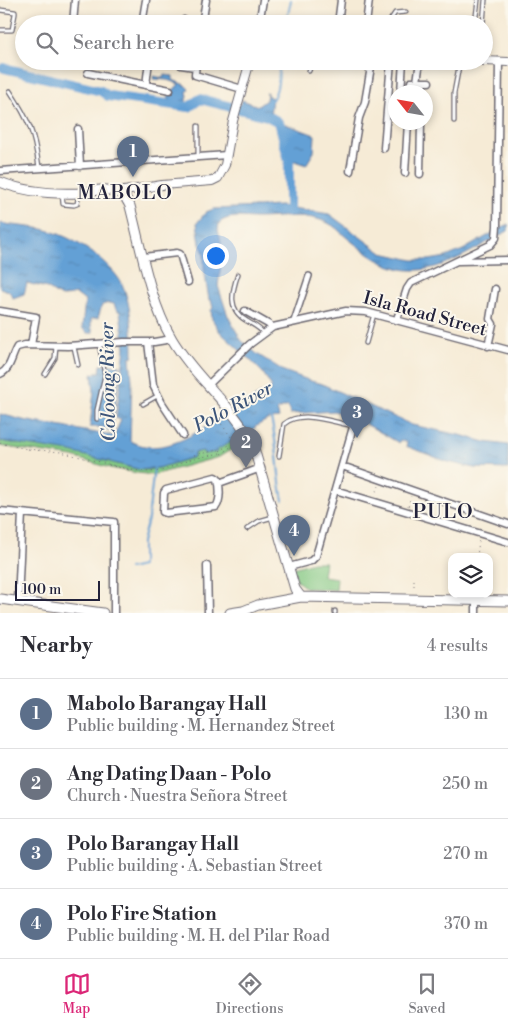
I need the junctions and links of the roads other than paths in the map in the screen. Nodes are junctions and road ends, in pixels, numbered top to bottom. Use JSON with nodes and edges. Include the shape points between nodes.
{"nodes":[{"id":1,"x":75,"y":0,"type":"edge"},
{"id":2,"x":146,"y":0,"type":"edge"},
{"id":3,"x":206,"y":0,"type":"edge"},
{"id":4,"x":263,"y":0,"type":"edge"},
{"id":5,"x":341,"y":0,"type":"edge"},
{"id":6,"x":370,"y":0,"type":"edge"},
{"id":7,"x":478,"y":0,"type":"edge"},
{"id":8,"x":485,"y":0,"type":"edge"},
{"id":9,"x":0,"y":10,"type":"edge"},
{"id":10,"x":406,"y":12,"type":"dead end"},
{"id":11,"x":74,"y":15,"type":"edge"},
{"id":12,"x":144,"y":15,"type":"edge"},
{"id":13,"x":204,"y":15,"type":"edge"},
{"id":14,"x":260,"y":15,"type":"edge"},
{"id":15,"x":339,"y":15,"type":"edge"},
{"id":16,"x":368,"y":15,"type":"edge"},
{"id":17,"x":394,"y":15,"type":"edge"},
{"id":18,"x":476,"y":15,"type":"edge"},
{"id":19,"x":484,"y":15,"type":"edge"},
{"id":20,"x":0,"y":30,"type":"edge"},
{"id":21,"x":493,"y":62,"type":"edge"},
{"id":22,"x":499,"y":62,"type":"junction"},
{"id":23,"x":508,"y":62,"type":"edge"},
{"id":24,"x":148,"y":70,"type":"edge"},
{"id":25,"x":195,"y":70,"type":"edge"},
{"id":26,"x":247,"y":70,"type":"edge"},
{"id":27,"x":370,"y":70,"type":"edge"},
{"id":28,"x":390,"y":70,"type":"edge"},
{"id":29,"x":402,"y":70,"type":"edge"},
{"id":30,"x":421,"y":70,"type":"edge"},
{"id":31,"x":458,"y":70,"type":"edge"},
{"id":32,"x":88,"y":73,"type":"dead end"},
{"id":33,"x":423,"y":82,"type":"junction"},
{"id":34,"x":146,"y":85,"type":"junction"},
{"id":35,"x":401,"y":85,"type":"edge"},
{"id":36,"x":411,"y":85,"type":"edge"},
{"id":37,"x":423,"y":85,"type":"edge"},
{"id":38,"x":242,"y":89,"type":"junction"},
{"id":39,"x":170,"y":90,"type":"dead end"},
{"id":40,"x":10,"y":91,"type":"dead end"},
{"id":41,"x":454,"y":121,"type":"dead end"},
{"id":42,"x":198,"y":126,"type":"dead end"},
{"id":43,"x":78,"y":129,"type":"dead end"},
{"id":44,"x":408,"y":130,"type":"edge"},
{"id":45,"x":421,"y":130,"type":"edge"},
{"id":46,"x":384,"y":148,"type":"dead end"},
{"id":47,"x":226,"y":154,"type":"junction"},
{"id":48,"x":198,"y":157,"type":"junction"},
{"id":49,"x":406,"y":162,"type":"junction"},
{"id":50,"x":420,"y":162,"type":"junction"},
{"id":51,"x":80,"y":166,"type":"junction"},
{"id":52,"x":40,"y":167,"type":"junction"},
{"id":53,"x":0,"y":171,"type":"edge"},
{"id":54,"x":350,"y":171,"type":"dead end"},
{"id":55,"x":405,"y":173,"type":"dead end"},
{"id":56,"x":420,"y":174,"type":"dead end"},
{"id":57,"x":0,"y":182,"type":"edge"},
{"id":58,"x":118,"y":192,"type":"junction"},
{"id":59,"x":144,"y":257,"type":"junction"},
{"id":60,"x":508,"y":260,"type":"edge"},
{"id":61,"x":454,"y":261,"type":"junction"},
{"id":62,"x":238,"y":274,"type":"dead end"},
{"id":63,"x":309,"y":276,"type":"dead end"},
{"id":64,"x":188,"y":282,"type":"dead end"},
{"id":65,"x":496,"y":289,"type":"dead end"},
{"id":66,"x":0,"y":311,"type":"edge"},
{"id":67,"x":245,"y":311,"type":"dead end"},
{"id":68,"x":375,"y":314,"type":"junction"},
{"id":69,"x":396,"y":319,"type":"junction"},
{"id":70,"x":294,"y":321,"type":"junction"},
{"id":71,"x":271,"y":326,"type":"junction"},
{"id":72,"x":263,"y":332,"type":"junction"},
{"id":73,"x":172,"y":339,"type":"junction"},
{"id":74,"x":148,"y":342,"type":"junction"},
{"id":75,"x":366,"y":343,"type":"dead end"},
{"id":76,"x":99,"y":344,"type":"junction"},
{"id":77,"x":31,"y":345,"type":"junction"},
{"id":78,"x":56,"y":346,"type":"junction"},
{"id":79,"x":73,"y":346,"type":"junction"},
{"id":80,"x":488,"y":346,"type":"junction"},
{"id":81,"x":508,"y":350,"type":"edge"},
{"id":82,"x":78,"y":365,"type":"dead end"},
{"id":83,"x":0,"y":374,"type":"edge"},
{"id":84,"x":45,"y":374,"type":"dead end"},
{"id":85,"x":208,"y":385,"type":"junction"},
{"id":86,"x":158,"y":395,"type":"junction"},
{"id":87,"x":143,"y":404,"type":"dead end"},
{"id":88,"x":97,"y":419,"type":"dead end"},
{"id":89,"x":353,"y":428,"type":"joint"},
{"id":90,"x":183,"y":435,"type":"dead end"},
{"id":91,"x":279,"y":456,"type":"dead end"},
{"id":92,"x":342,"y":466,"type":"junction"},
{"id":93,"x":261,"y":468,"type":"junction"},
{"id":94,"x":219,"y":483,"type":"junction"},
{"id":95,"x":335,"y":490,"type":"junction"},
{"id":96,"x":0,"y":511,"type":"edge"},
{"id":97,"x":22,"y":514,"type":"junction"},
{"id":98,"x":274,"y":517,"type":"junction"},
{"id":99,"x":508,"y":524,"type":"edge"},
{"id":100,"x":247,"y":529,"type":"dead end"},
{"id":101,"x":508,"y":542,"type":"edge"},
{"id":102,"x":207,"y":566,"type":"dead end"},
{"id":103,"x":289,"y":567,"type":"junction"},
{"id":104,"x":301,"y":597,"type":"junction"},
{"id":105,"x":0,"y":599,"type":"edge"},
{"id":106,"x":476,"y":600,"type":"junction"},
{"id":107,"x":18,"y":602,"type":"junction"},
{"id":108,"x":508,"y":602,"type":"edge"},
{"id":109,"x":243,"y":612,"type":"edge"},
{"id":110,"x":103,"y":613,"type":"edge"},
{"id":111,"x":114,"y":613,"type":"edge"},
{"id":112,"x":208,"y":613,"type":"edge"},
{"id":113,"x":230,"y":613,"type":"edge"},
{"id":114,"x":476,"y":613,"type":"edge"}],
"edges":[{"from":1,"to":11,"type":"street"},
{"from":2,"to":12,"type":"street"},
{"from":3,"to":13,"type":"street"},
{"from":4,"to":14,"type":"street"},
{"from":5,"to":15,"type":"street"},
{"from":6,"to":16,"type":"street"},
{"from":7,"to":18,"type":"lane"},
{"from":8,"to":19,"type":"lane"},
{"from":9,"to":20,"type":"lane","via":[[15,12],[12,30]]},
{"from":10,"to":17,"type":"lane"},
{"from":21,"to":22,"type":"street"},
{"from":22,"to":23,"type":"street"},
{"from":22,"to":61,"type":"street","via":[[496,238]]},
{"from":24,"to":34,"type":"street"},
{"from":25,"to":38,"type":"street","via":[[195,75]]},
{"from":26,"to":38,"type":"street"},
{"from":27,"to":54,"type":"street"},
{"from":28,"to":46,"type":"street"},
{"from":29,"to":35,"type":"street"},
{"from":30,"to":33,"type":"street"},
{"from":31,"to":41,"type":"lane"},
{"from":32,"to":34,"type":"street"},
{"from":33,"to":36,"type":"street","via":[[411,82]]},
{"from":33,"to":37,"type":"street"},
{"from":34,"to":39,"type":"street"},
{"from":38,"to":47,"type":"street"},
{"from":40,"to":52,"type":"lane","via":[[32,127]]},
{"from":42,"to":48,"type":"lane"},
{"from":43,"to":51,"type":"street"},
{"from":44,"to":49,"type":"street"},
{"from":45,"to":50,"type":"street"},
{"from":47,"to":48,"type":"street"},
{"from":47,"to":58,"type":"street","via":[[222,171],[215,180]]},
{"from":48,"to":51,"type":"street"},
{"from":49,"to":50,"type":"street"},
{"from":49,"to":55,"type":"street"},
{"from":50,"to":56,"type":"street"},
{"from":51,"to":52,"type":"street"},
{"from":52,"to":53,"type":"street"},
{"from":57,"to":58,"type":"main road","via":[[24,190]]},
{"from":58,"to":59,"type":"main road","via":[[130,206]]},
{"from":59,"to":64,"type":"street","via":[[180,254]]},
{"from":59,"to":73,"type":"main road","via":[[159,312]]},
{"from":60,"to":61,"type":"street"},
{"from":61,"to":69,"type":"street","via":[[411,283]]},
{"from":62,"to":72,"type":"lane","via":[[232,291],[235,310]]},
{"from":63,"to":70,"type":"street"},
{"from":65,"to":80,"type":"street"},
{"from":66,"to":77,"type":"street","via":[[36,317]]},
{"from":67,"to":71,"type":"street"},
{"from":68,"to":69,"type":"street","name":"Isla Road Street"},
{"from":68,"to":70,"type":"street","name":"Isla Road Street","via":[[346,310]]},
{"from":68,"to":75,"type":"lane"},
{"from":69,"to":80,"type":"street","name":"Isla Road Street"},
{"from":70,"to":71,"type":"street","name":"Isla Road Street"},
{"from":71,"to":72,"type":"street","name":"Isla Road Street"},
{"from":72,"to":85,"type":"street","name":"Isla Road Street"},
{"from":73,"to":74,"type":"street"},
{"from":73,"to":85,"type":"main road"},
{"from":74,"to":76,"type":"street"},
{"from":74,"to":86,"type":"street","via":[[151,377]]},
{"from":76,"to":79,"type":"street"},
{"from":76,"to":88,"type":"lane","via":[[105,375],[96,410]]},
{"from":77,"to":78,"type":"street"},
{"from":77,"to":83,"type":"street","via":[[17,347],[7,371]]},
{"from":78,"to":79,"type":"street"},
{"from":78,"to":84,"type":"lane","via":[[54,358]]},
{"from":79,"to":82,"type":"lane"},
{"from":80,"to":81,"type":"street","name":"Isla Road Street"},
{"from":85,"to":93,"type":"main road","via":[[246,430]]},
{"from":86,"to":87,"type":"lane"},
{"from":86,"to":90,"type":"street"},
{"from":89,"to":91,"type":"lane","via":[[304,416],[288,420],[284,424]]},
{"from":89,"to":92,"type":"street"},
{"from":92,"to":95,"type":"street"},
{"from":92,"to":99,"type":"street"},
{"from":93,"to":94,"type":"street"},
{"from":93,"to":98,"type":"main road"},
{"from":94,"to":94,"type":"street","via":[[215,477],[166,490],[163,512],[216,507]]},
{"from":95,"to":101,"type":"street"},
{"from":95,"to":103,"type":"street","via":[[316,556],[311,561]]},
{"from":96,"to":97,"type":"street"},
{"from":97,"to":107,"type":"street"},
{"from":97,"to":111,"type":"street","via":[[114,522]]},
{"from":98,"to":100,"type":"lane"},
{"from":98,"to":103,"type":"main road"},
{"from":102,"to":112,"type":"street"},
{"from":103,"to":104,"type":"main road","via":[[296,592]]},
{"from":104,"to":106,"type":"main road"},
{"from":104,"to":109,"type":"main road","via":[[258,605]]},
{"from":105,"to":107,"type":"main road"},
{"from":106,"to":108,"type":"main road"},
{"from":106,"to":114,"type":"street"},
{"from":107,"to":110,"type":"main road"},
{"from":109,"to":113,"type":"main road"}]}
